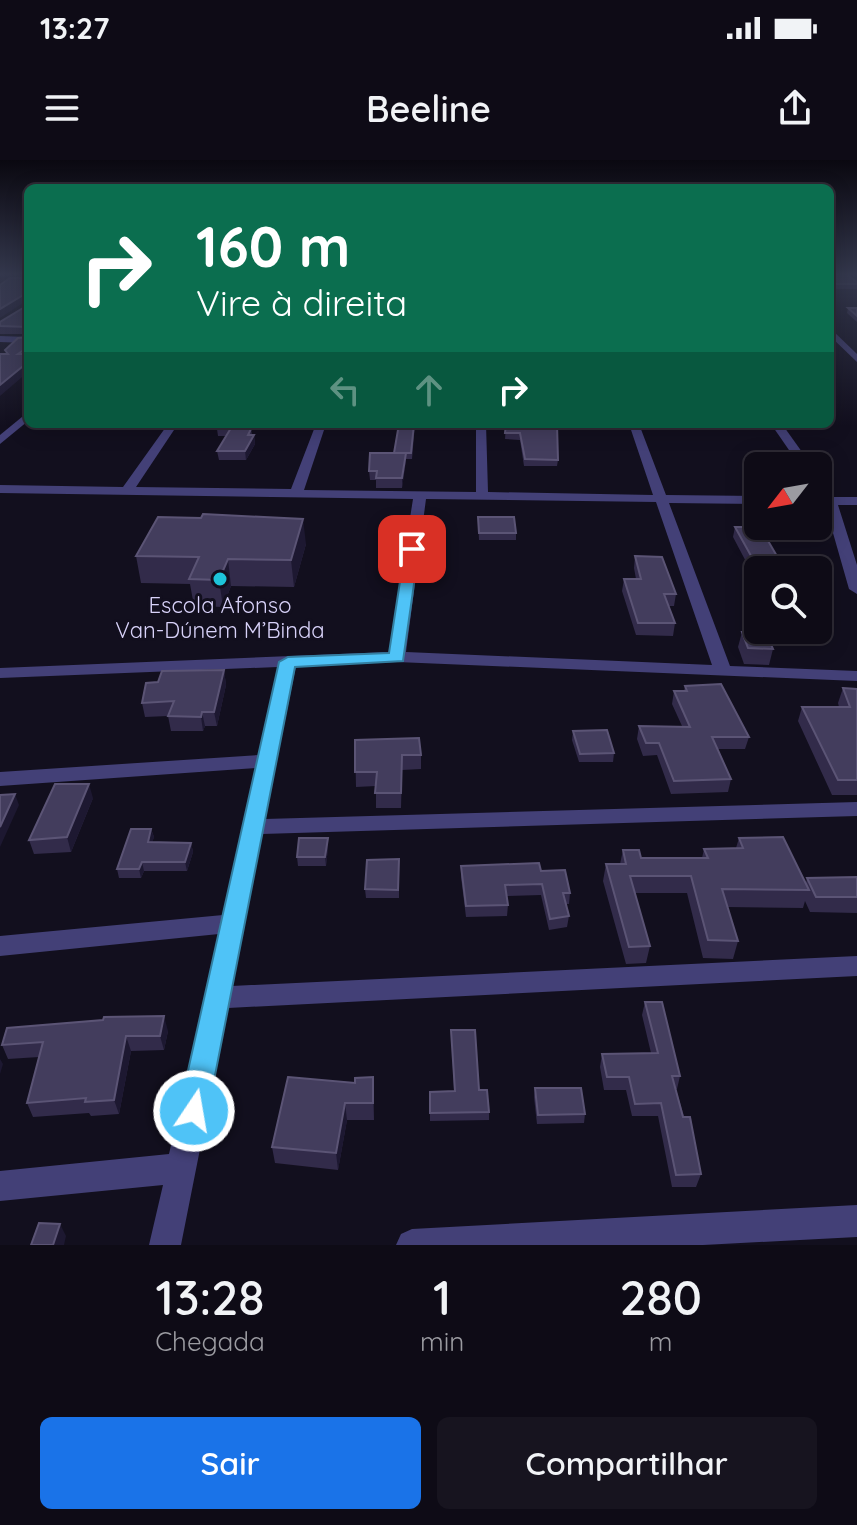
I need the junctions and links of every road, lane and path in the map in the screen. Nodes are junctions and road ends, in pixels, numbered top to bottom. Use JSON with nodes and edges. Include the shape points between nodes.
{"nodes":[{"id":1,"x":834,"y":334,"type":"edge"},
{"id":2,"x":0,"y":339,"type":"edge"},
{"id":3,"x":24,"y":340,"type":"edge"},
{"id":4,"x":852,"y":348,"type":"edge"},
{"id":5,"x":857,"y":359,"type":"edge"},
{"id":6,"x":24,"y":419,"type":"edge"},
{"id":7,"x":170,"y":428,"type":"edge"},
{"id":8,"x":320,"y":428,"type":"edge"},
{"id":9,"x":481,"y":428,"type":"edge"},
{"id":10,"x":636,"y":428,"type":"edge"},
{"id":11,"x":779,"y":428,"type":"edge"},
{"id":12,"x":0,"y":441,"type":"edge"},
{"id":13,"x":796,"y":452,"type":"edge"},
{"id":14,"x":0,"y":489,"type":"edge"},
{"id":15,"x":127,"y":491,"type":"junction"},
{"id":16,"x":296,"y":493,"type":"junction"},
{"id":17,"x":420,"y":495,"type":"junction"},
{"id":18,"x":482,"y":496,"type":"junction"},
{"id":19,"x":662,"y":498,"type":"junction"},
{"id":20,"x":744,"y":500,"type":"edge"},
{"id":21,"x":832,"y":501,"type":"edge"},
{"id":22,"x":857,"y":501,"type":"edge"},
{"id":23,"x":832,"y":522,"type":"edge"},
{"id":24,"x":857,"y":589,"type":"edge"},
{"id":25,"x":397,"y":657,"type":"junction"},
{"id":26,"x":288,"y":662,"type":"junction"},
{"id":27,"x":723,"y":671,"type":"junction"},
{"id":28,"x":0,"y":673,"type":"edge"},
{"id":29,"x":857,"y":676,"type":"edge"},
{"id":30,"x":267,"y":761,"type":"junction"},
{"id":31,"x":0,"y":779,"type":"edge"},
{"id":32,"x":857,"y":809,"type":"edge"},
{"id":33,"x":253,"y":827,"type":"junction"},
{"id":34,"x":233,"y":923,"type":"junction"},
{"id":35,"x":0,"y":946,"type":"edge"},
{"id":36,"x":857,"y":966,"type":"edge"},
{"id":37,"x":217,"y":998,"type":"junction"},
{"id":38,"x":182,"y":1168,"type":"junction"},
{"id":39,"x":0,"y":1186,"type":"edge"},
{"id":40,"x":857,"y":1221,"type":"edge"},
{"id":41,"x":165,"y":1245,"type":"edge"},
{"id":42,"x":412,"y":1245,"type":"edge"}],
"edges":[{"from":1,"to":4,"type":"street"},
{"from":2,"to":3,"type":"street"},
{"from":4,"to":5,"type":"street"},
{"from":6,"to":12,"type":"street"},
{"from":7,"to":15,"type":"street"},
{"from":8,"to":16,"type":"street"},
{"from":9,"to":18,"type":"street"},
{"from":10,"to":19,"type":"street"},
{"from":11,"to":13,"type":"street"},
{"from":14,"to":15,"type":"street"},
{"from":15,"to":16,"type":"street"},
{"from":16,"to":17,"type":"street"},
{"from":17,"to":18,"type":"street"},
{"from":17,"to":25,"type":"street"},
{"from":18,"to":19,"type":"street"},
{"from":19,"to":20,"type":"street"},
{"from":19,"to":27,"type":"street"},
{"from":21,"to":22,"type":"street"},
{"from":23,"to":24,"type":"street"},
{"from":25,"to":26,"type":"street"},
{"from":25,"to":27,"type":"street"},
{"from":26,"to":28,"type":"street"},
{"from":26,"to":30,"type":"street"},
{"from":27,"to":29,"type":"street"},
{"from":30,"to":31,"type":"street"},
{"from":30,"to":33,"type":"street"},
{"from":32,"to":33,"type":"street"},
{"from":33,"to":34,"type":"street"},
{"from":34,"to":35,"type":"street"},
{"from":34,"to":37,"type":"street"},
{"from":36,"to":37,"type":"street"},
{"from":37,"to":38,"type":"street"},
{"from":38,"to":39,"type":"street"},
{"from":38,"to":41,"type":"street"},
{"from":40,"to":42,"type":"street"}]}
